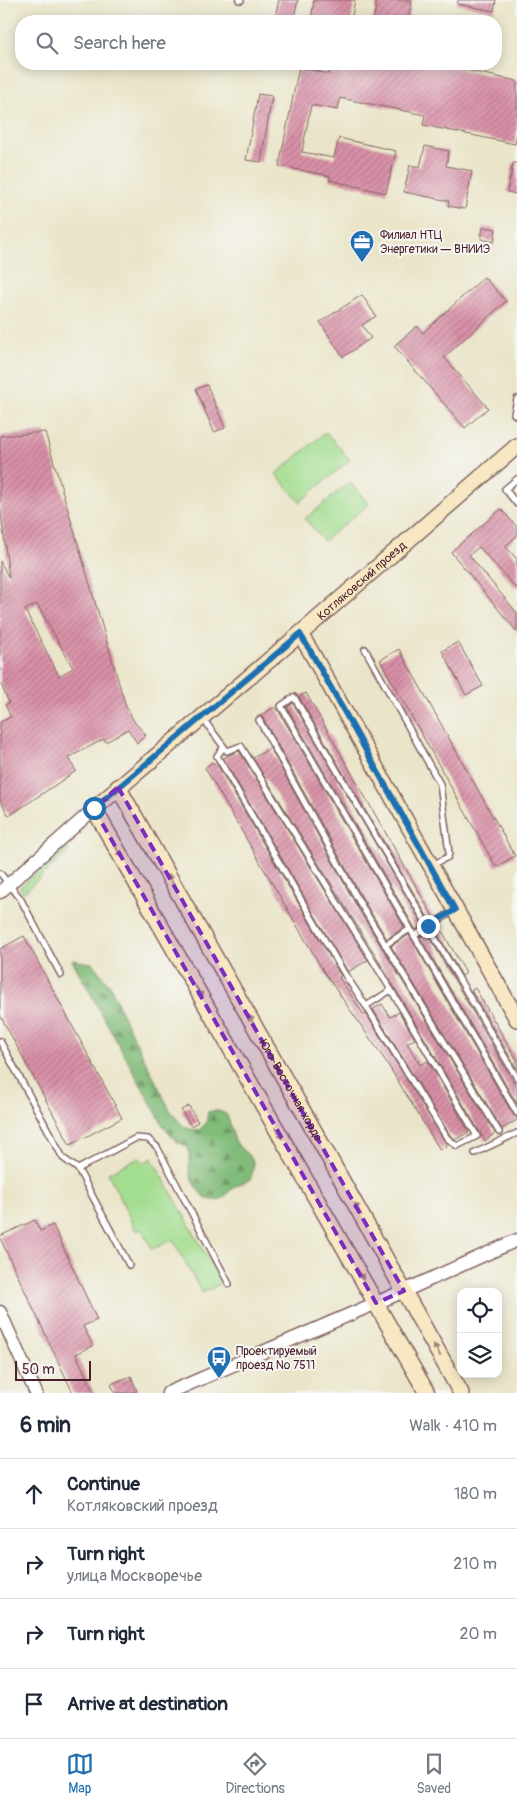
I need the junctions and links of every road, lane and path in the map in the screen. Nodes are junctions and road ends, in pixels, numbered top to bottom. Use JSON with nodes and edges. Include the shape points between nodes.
{"nodes":[{"id":1,"x":517,"y":399,"type":"edge"},
{"id":2,"x":517,"y":416,"type":"edge"},
{"id":3,"x":517,"y":446,"type":"edge"},
{"id":4,"x":517,"y":479,"type":"edge"},
{"id":5,"x":517,"y":504,"type":"edge"},
{"id":6,"x":300,"y":634,"type":"junction"},
{"id":7,"x":365,"y":649,"type":"dead end"},
{"id":8,"x":201,"y":717,"type":"junction"},
{"id":9,"x":259,"y":720,"type":"dead end"},
{"id":10,"x":223,"y":748,"type":"junction"},
{"id":11,"x":118,"y":787,"type":"junction"},
{"id":12,"x":94,"y":808,"type":"junction"},
{"id":13,"x":431,"y":866,"type":"junction"},
{"id":14,"x":0,"y":873,"type":"edge"},
{"id":15,"x":4,"y":888,"type":"edge"},
{"id":16,"x":455,"y":910,"type":"junction"},
{"id":17,"x":428,"y":926,"type":"junction"},
{"id":18,"x":410,"y":929,"type":"junction"},
{"id":19,"x":414,"y":936,"type":"junction"},
{"id":20,"x":385,"y":945,"type":"junction"},
{"id":21,"x":61,"y":975,"type":"dead end"},
{"id":22,"x":391,"y":990,"type":"junction"},
{"id":23,"x":366,"y":1006,"type":"junction"},
{"id":24,"x":517,"y":1018,"type":"edge"},
{"id":25,"x":0,"y":1040,"type":"edge"},
{"id":26,"x":517,"y":1078,"type":"edge"},
{"id":27,"x":517,"y":1113,"type":"edge"},
{"id":28,"x":499,"y":1132,"type":"dead end"},
{"id":29,"x":517,"y":1133,"type":"edge"},
{"id":30,"x":475,"y":1153,"type":"dead end"},
{"id":31,"x":78,"y":1169,"type":"junction"},
{"id":32,"x":517,"y":1240,"type":"edge"},
{"id":33,"x":129,"y":1265,"type":"dead end"},
{"id":34,"x":229,"y":1284,"type":"dead end"},
{"id":35,"x":404,"y":1291,"type":"junction"},
{"id":36,"x":376,"y":1303,"type":"junction"},
{"id":37,"x":0,"y":1312,"type":"edge"},
{"id":38,"x":36,"y":1393,"type":"edge"},
{"id":39,"x":168,"y":1393,"type":"edge"},
{"id":40,"x":426,"y":1393,"type":"edge"},
{"id":41,"x":460,"y":1393,"type":"edge"}],
"edges":[{"from":1,"to":2,"type":"lane","via":[[514,414]]},
{"from":3,"to":6,"type":"main road","name":"Котляковский проезд"},
{"from":4,"to":5,"type":"lane","via":[[504,490]]},
{"from":6,"to":8,"type":"main road","name":"Котляковский проезд"},
{"from":6,"to":13,"type":"main road"},
{"from":7,"to":13,"type":"lane","via":[[440,784],[449,853],[448,857]]},
{"from":8,"to":10,"type":"lane"},
{"from":8,"to":11,"type":"main road","name":"Котляковский проезд"},
{"from":9,"to":20,"type":"lane"},
{"from":10,"to":22,"type":"lane","via":[[227,751],[241,746]]},
{"from":10,"to":23,"type":"lane","via":[[217,756]]},
{"from":11,"to":12,"type":"main road","name":"Котляковский проезд"},
{"from":35,"to":11,"type":"main road","name":"Юго-Восточная хорда","one_way":true},
{"from":12,"to":15,"type":"street","name":"Котляковский проезд"},
{"from":12,"to":36,"type":"main road","one_way":true},
{"from":13,"to":16,"type":"main road"},
{"from":14,"to":15,"type":"lane"},
{"from":15,"to":21,"type":"lane","via":[[20,898]]},
{"from":16,"to":17,"type":"lane"},
{"from":16,"to":24,"type":"main road"},
{"from":17,"to":18,"type":"lane","via":[[294,697],[281,706]]},
{"from":17,"to":19,"type":"lane"},
{"from":17,"to":26,"type":"lane"},
{"from":18,"to":19,"type":"lane"},
{"from":18,"to":20,"type":"lane"},
{"from":19,"to":27,"type":"lane"},
{"from":20,"to":28,"type":"lane"},
{"from":22,"to":23,"type":"lane"},
{"from":22,"to":23,"type":"lane","via":[[477,1136],[457,1146],[447,1138]]},
{"from":25,"to":31,"type":"lane","via":[[63,1158]]},
{"from":29,"to":30,"type":"lane"},
{"from":31,"to":33,"type":"lane"},
{"from":31,"to":34,"type":"lane","via":[[136,1138],[148,1139],[157,1147]]},
{"from":32,"to":35,"type":"street"},
{"from":35,"to":36,"type":"street"},
{"from":41,"to":35,"type":"main road","name":"Юго-Восточная хорда","one_way":true},
{"from":36,"to":39,"type":"street"},
{"from":36,"to":40,"type":"main road"},
{"from":37,"to":38,"type":"street"}]}
